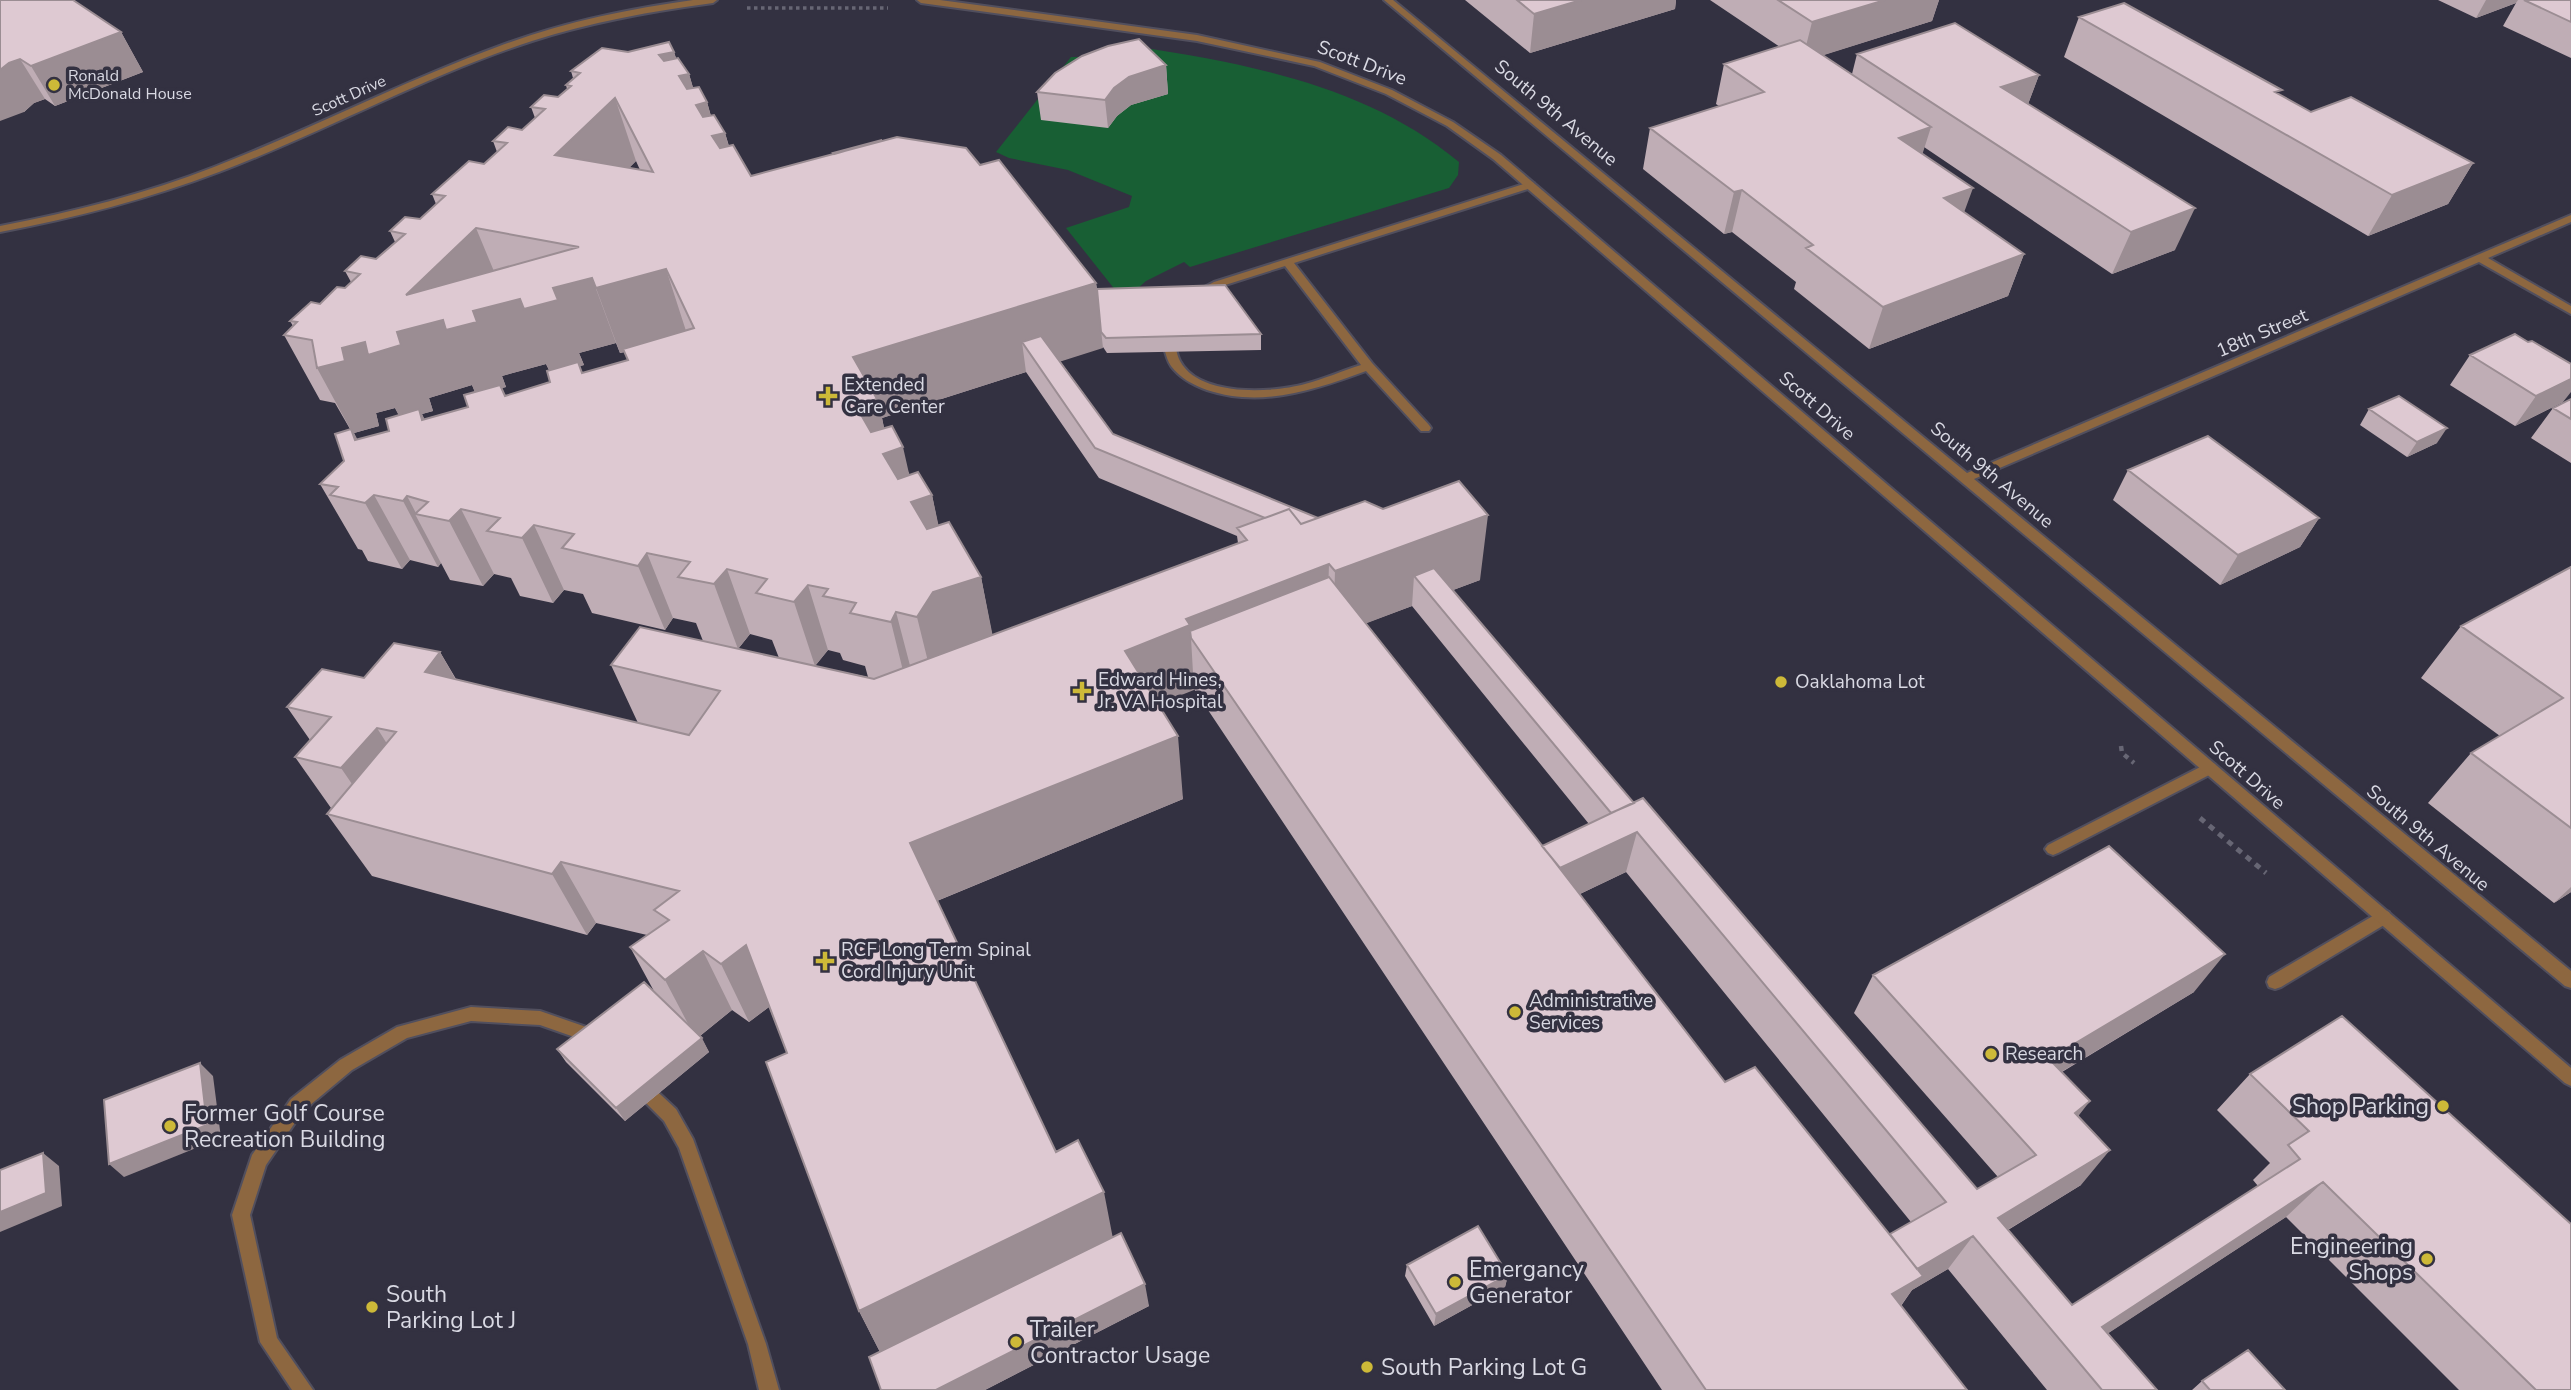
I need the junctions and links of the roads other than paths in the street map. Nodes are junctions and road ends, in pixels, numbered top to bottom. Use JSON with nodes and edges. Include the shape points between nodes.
{"nodes":[{"id":1,"x":713,"y":0,"type":"edge"},
{"id":2,"x":921,"y":0,"type":"edge"},
{"id":3,"x":1388,"y":0,"type":"edge"},
{"id":4,"x":1530,"y":185,"type":"junction"},
{"id":5,"x":2571,"y":218,"type":"edge"},
{"id":6,"x":0,"y":229,"type":"edge"},
{"id":7,"x":2480,"y":258,"type":"junction"},
{"id":8,"x":1287,"y":262,"type":"junction"},
{"id":9,"x":1184,"y":305,"type":"edge"},
{"id":10,"x":2571,"y":311,"type":"edge"},
{"id":11,"x":1171,"y":323,"type":"edge"},
{"id":12,"x":1368,"y":366,"type":"junction"},
{"id":13,"x":1425,"y":428,"type":"dead end"},
{"id":14,"x":1966,"y":478,"type":"junction"},
{"id":15,"x":2210,"y":768,"type":"junction"},
{"id":16,"x":2053,"y":849,"type":"dead end"},
{"id":17,"x":2383,"y":917,"type":"junction"},
{"id":18,"x":2571,"y":981,"type":"edge"},
{"id":19,"x":2275,"y":982,"type":"dead end"},
{"id":20,"x":605,"y":1052,"type":"edge"},
{"id":21,"x":623,"y":1070,"type":"edge"},
{"id":22,"x":2571,"y":1078,"type":"edge"},
{"id":23,"x":303,"y":1390,"type":"edge"},
{"id":24,"x":769,"y":1390,"type":"edge"}],
"edges":[{"from":1,"to":6,"type":"street","name":"Scott Drive","via":[[622,14],[504,47],[183,182]]},
{"from":2,"to":4,"type":"street","name":"Scott Drive","via":[[1197,38],[1317,64],[1389,92],[1450,124]]},
{"from":3,"to":14,"type":"street","name":"South 9th Avenue"},
{"from":4,"to":8,"type":"street"},
{"from":4,"to":15,"type":"street","name":"Scott Drive"},
{"from":5,"to":7,"type":"street","name":"18th Street"},
{"from":7,"to":10,"type":"street"},
{"from":7,"to":14,"type":"street","name":"18th Street"},
{"from":8,"to":9,"type":"street","via":[[1218,284]]},
{"from":8,"to":12,"type":"street"},
{"from":11,"to":12,"type":"street","via":[[1166,333],[1176,366],[1198,383],[1224,391],[1255,394],[1301,389]]},
{"from":12,"to":13,"type":"street"},
{"from":14,"to":18,"type":"street","name":"South 9th Avenue"},
{"from":15,"to":16,"type":"street"},
{"from":15,"to":17,"type":"street","name":"Scott Drive"},
{"from":17,"to":19,"type":"street"},
{"from":17,"to":22,"type":"street","name":"Scott Drive"},
{"from":20,"to":23,"type":"street","via":[[586,1034],[540,1018],[471,1014],[403,1032],[346,1065],[297,1105],[258,1161],[240,1215],[269,1342]]},
{"from":21,"to":24,"type":"street","via":[[670,1115],[687,1144]]}]}
